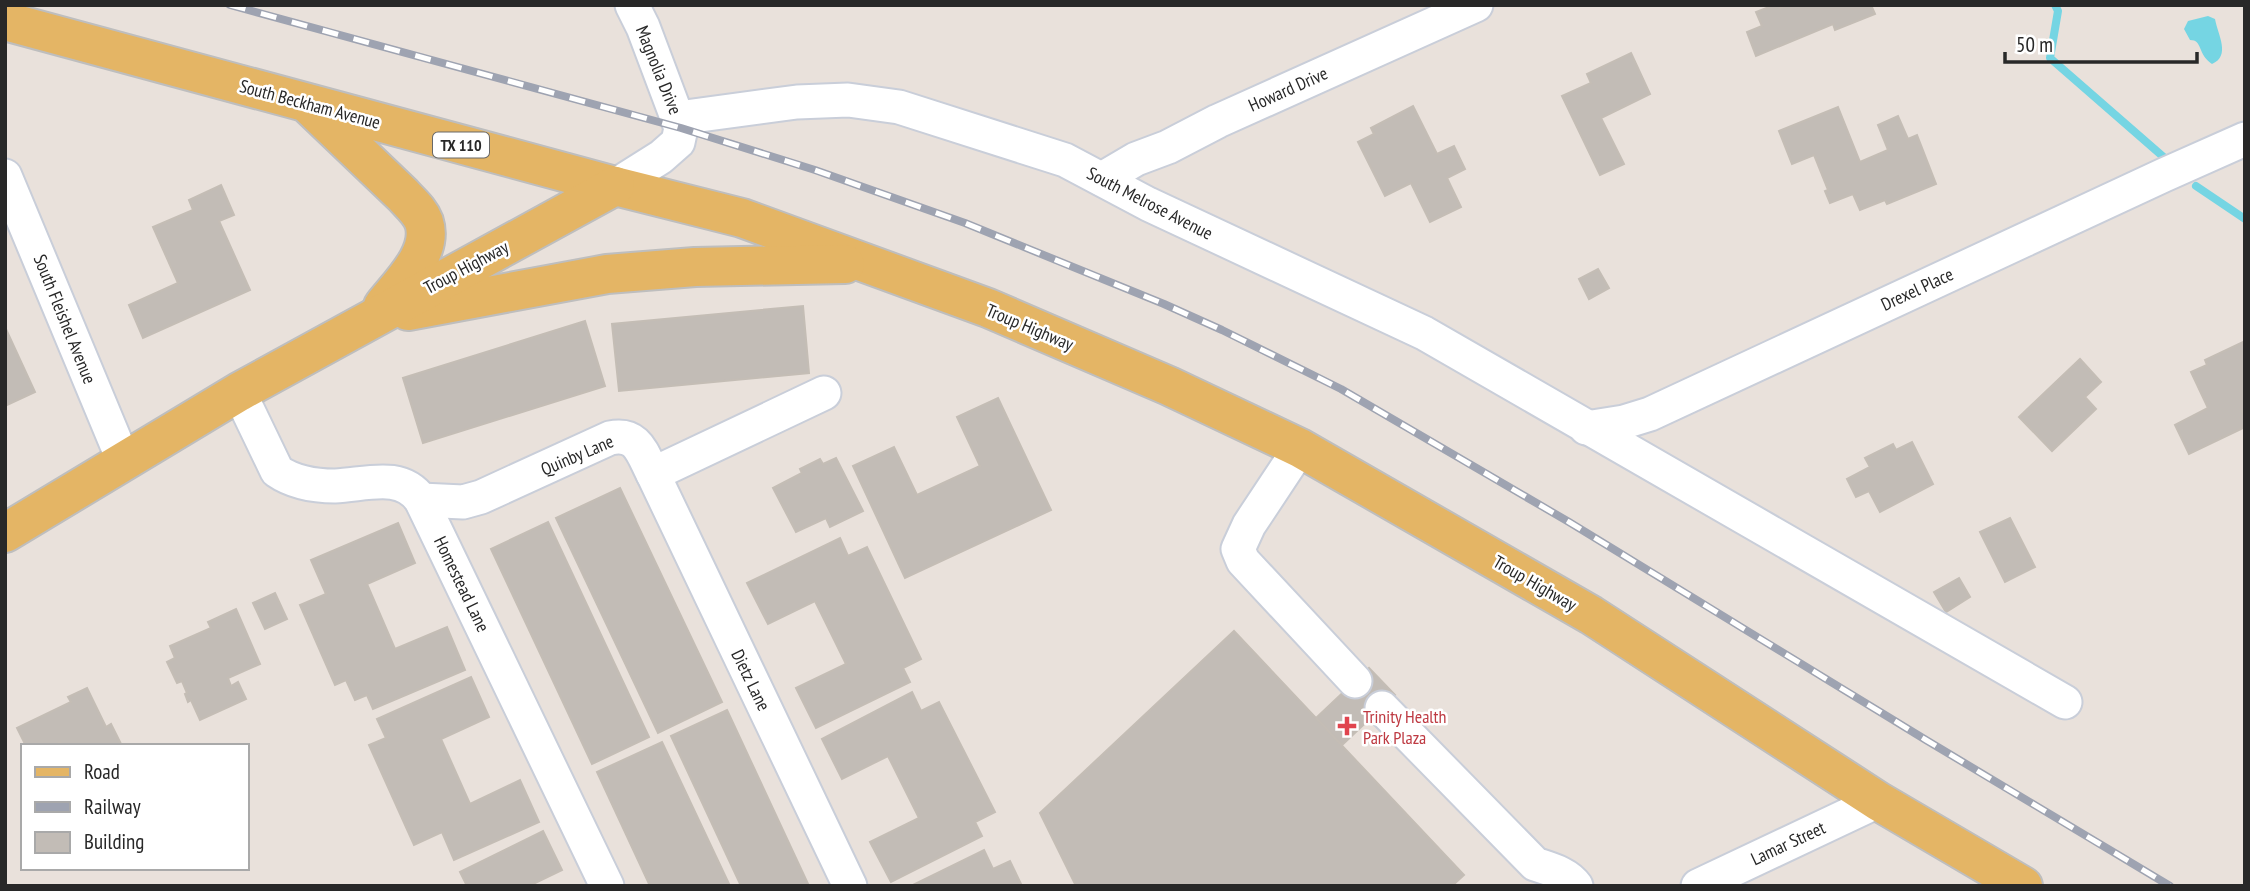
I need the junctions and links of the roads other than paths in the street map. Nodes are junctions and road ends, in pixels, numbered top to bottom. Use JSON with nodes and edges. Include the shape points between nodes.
{"nodes":[{"id":1,"x":632,"y":5,"type":"edge"},
{"id":2,"x":1476,"y":5,"type":"edge"},
{"id":3,"x":5,"y":21,"type":"edge"},
{"id":4,"x":307,"y":103,"type":"junction"},
{"id":5,"x":678,"y":118,"type":"junction"},
{"id":6,"x":2245,"y":139,"type":"edge"},
{"id":7,"x":5,"y":176,"type":"edge"},
{"id":8,"x":1102,"y":178,"type":"junction"},
{"id":9,"x":615,"y":186,"type":"junction"},
{"id":10,"x":867,"y":264,"type":"junction"},
{"id":11,"x":375,"y":317,"type":"junction"},
{"id":12,"x":239,"y":392,"type":"junction"},
{"id":13,"x":824,"y":393,"type":"dead end"},
{"id":14,"x":1587,"y":428,"type":"junction"},
{"id":15,"x":1300,"y":448,"type":"junction"},
{"id":16,"x":124,"y":463,"type":"junction"},
{"id":17,"x":653,"y":474,"type":"junction"},
{"id":18,"x":421,"y":500,"type":"junction"},
{"id":19,"x":5,"y":533,"type":"edge"},
{"id":20,"x":1356,"y":681,"type":"dead end"},
{"id":21,"x":2065,"y":702,"type":"dead end"},
{"id":22,"x":1382,"y":708,"type":"dead end"},
{"id":23,"x":1878,"y":801,"type":"junction"},
{"id":24,"x":607,"y":886,"type":"edge"},
{"id":25,"x":850,"y":886,"type":"edge"},
{"id":26,"x":1576,"y":886,"type":"edge"},
{"id":27,"x":1698,"y":886,"type":"edge"},
{"id":28,"x":2023,"y":886,"type":"edge"}],
"edges":[{"from":1,"to":5,"type":"street","name":"Magnolia Drive"},
{"from":2,"to":8,"type":"street","name":"Howard Drive"},
{"from":3,"to":4,"type":"main road","name":"South Beckham Avenue","number":"TX 110"},
{"from":4,"to":9,"type":"main road","name":"South Beckham Avenue","number":"TX 110"},
{"from":4,"to":11,"type":"main road","via":[[403,195],[424,222],[418,262]]},
{"from":5,"to":8,"type":"street","name":"South Melrose Avenue","via":[[797,102],[873,103],[899,107],[1065,160]]},
{"from":5,"to":9,"type":"street","name":"Magnolia Drive","via":[[678,142]]},
{"from":6,"to":14,"type":"street","name":"Drexel Place","via":[[1650,414]]},
{"from":7,"to":16,"type":"street","name":"South Fleishel Avenue"},
{"from":8,"to":14,"type":"street","name":"South Melrose Avenue","via":[[1424,333]]},
{"from":9,"to":10,"type":"main road","name":"Troup Highway","number":"TX 110","via":[[742,218]]},
{"from":9,"to":11,"type":"main road","name":"Troup Highway"},
{"from":10,"to":11,"type":"main road","via":[[695,267],[607,274]]},
{"from":10,"to":15,"type":"main road","name":"Troup Highway","via":[[1000,313]]},
{"from":11,"to":12,"type":"main road","name":"Troup Highway"},
{"from":12,"to":16,"type":"main road","name":"Troup Highway"},
{"from":12,"to":18,"type":"street","via":[[277,471],[289,479],[332,486],[390,481],[415,491]]},
{"from":13,"to":17,"type":"street"},
{"from":14,"to":21,"type":"street","name":"South Melrose Avenue"},
{"from":15,"to":20,"type":"street","via":[[1238,549],[1243,561]]},
{"from":15,"to":23,"type":"main road","name":"Troup Highway","via":[[1591,615]]},
{"from":16,"to":19,"type":"main road","name":"Troup Highway"},
{"from":17,"to":18,"type":"street","name":"Quinby Lane","via":[[637,444],[622,435],[481,497],[463,502]]},
{"from":17,"to":25,"type":"street","name":"Dietz Lane"},
{"from":18,"to":24,"type":"street","name":"Homestead Lane"},
{"from":22,"to":26,"type":"street","via":[[1535,864],[1558,872]]},
{"from":23,"to":27,"type":"street","name":"Lamar Street"},
{"from":23,"to":28,"type":"main road","name":"Troup Highway"}]}
